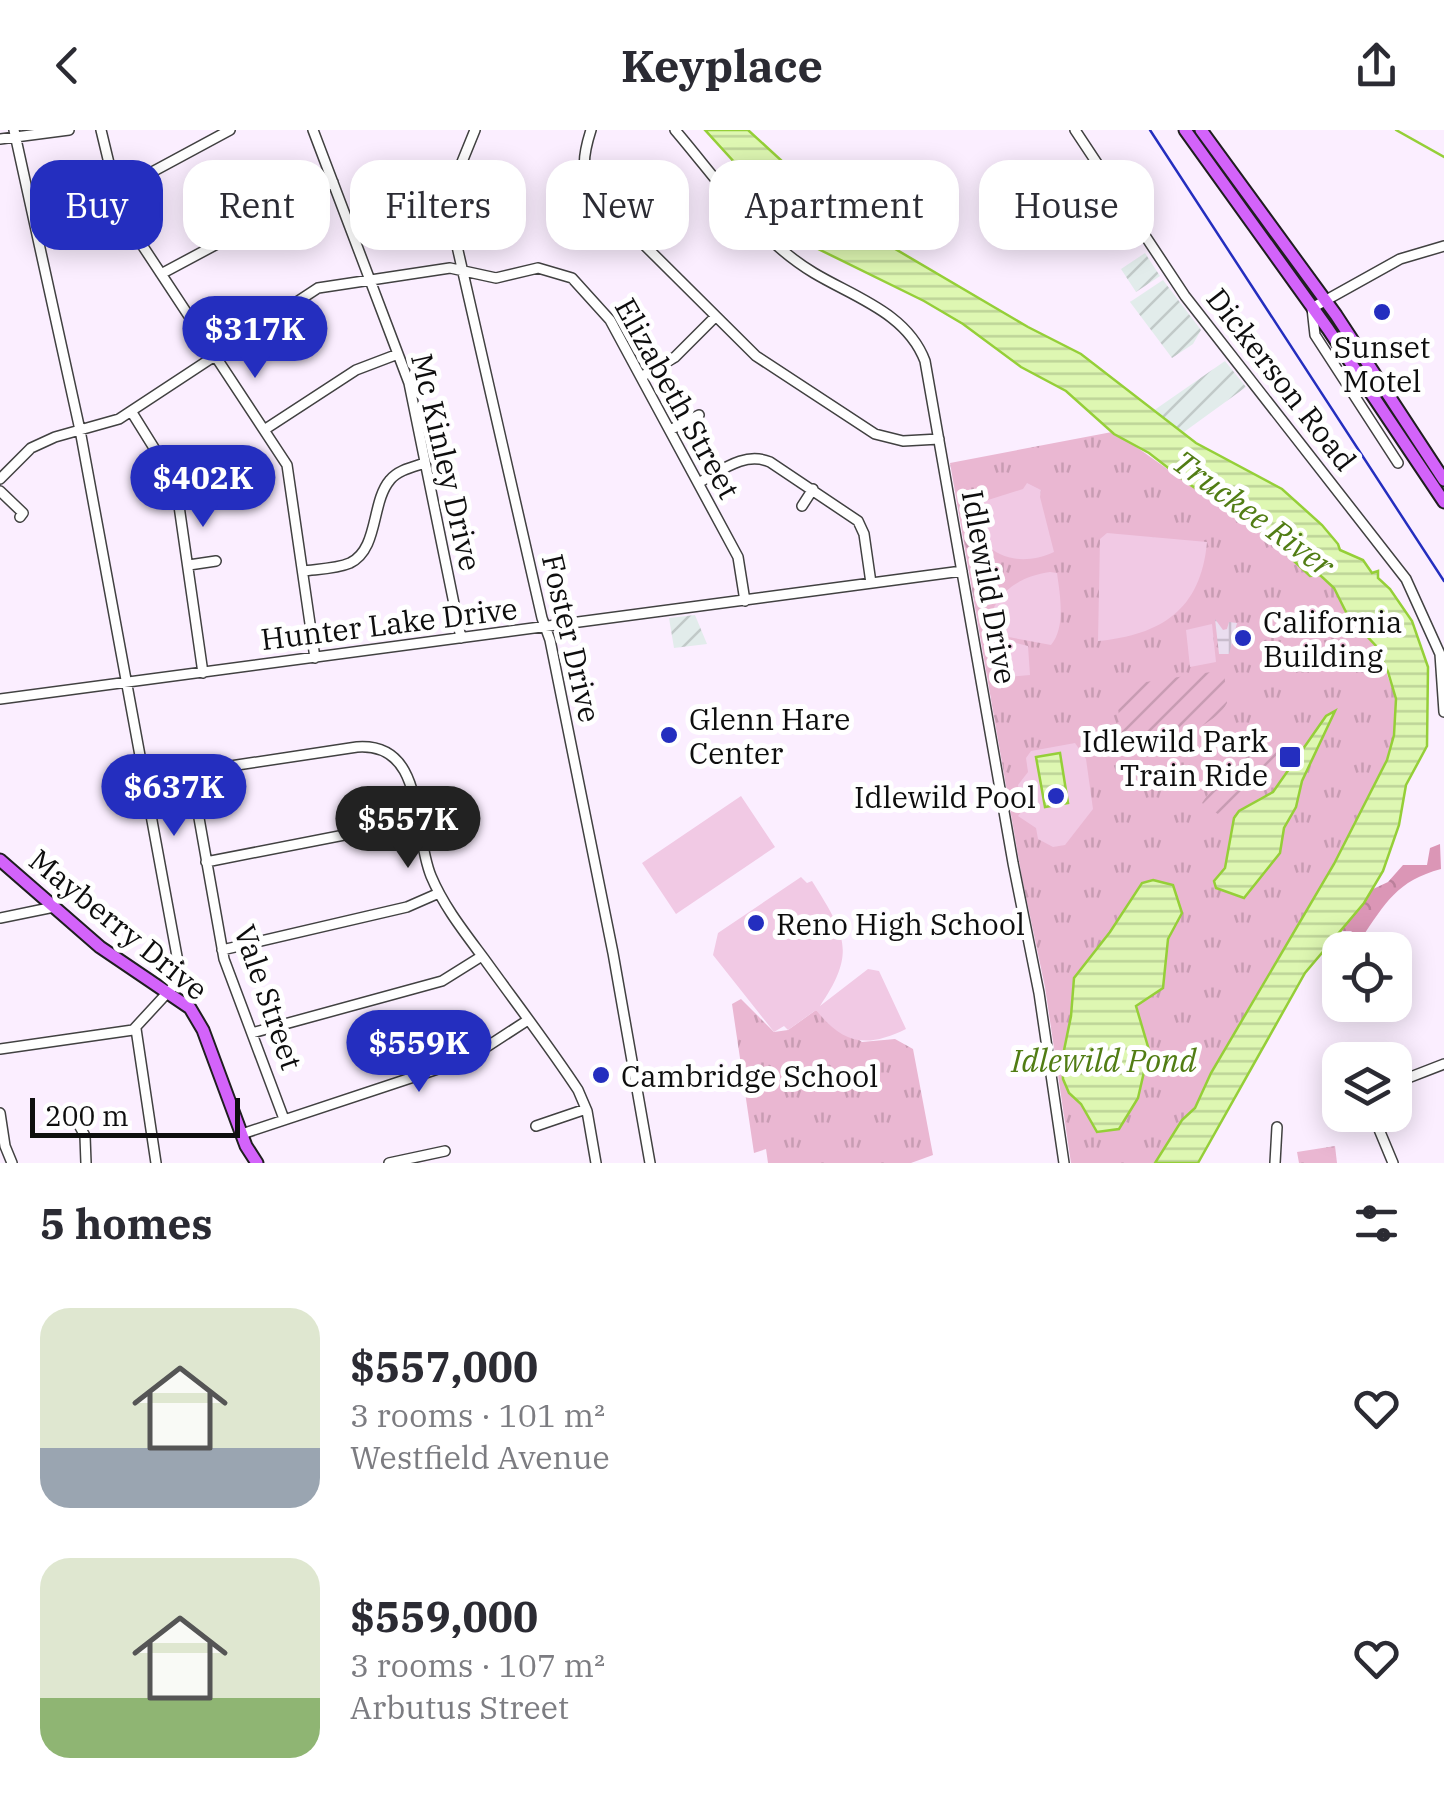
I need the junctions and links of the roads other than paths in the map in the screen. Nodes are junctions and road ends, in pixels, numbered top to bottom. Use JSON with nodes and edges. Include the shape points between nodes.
{"nodes":[{"id":1,"x":68,"y":130,"type":"edge"},
{"id":2,"x":101,"y":130,"type":"edge"},
{"id":3,"x":230,"y":130,"type":"edge"},
{"id":4,"x":313,"y":130,"type":"edge"},
{"id":5,"x":474,"y":130,"type":"edge"},
{"id":6,"x":591,"y":130,"type":"edge"},
{"id":7,"x":675,"y":130,"type":"edge"},
{"id":8,"x":1075,"y":130,"type":"edge"},
{"id":9,"x":1185,"y":130,"type":"edge"},
{"id":10,"x":1201,"y":130,"type":"edge"},
{"id":11,"x":14,"y":134,"type":"edge"},
{"id":12,"x":0,"y":139,"type":"edge"},
{"id":13,"x":108,"y":160,"type":"edge"},
{"id":14,"x":163,"y":166,"type":"edge"},
{"id":15,"x":332,"y":182,"type":"junction"},
{"id":16,"x":1444,"y":246,"type":"edge"},
{"id":17,"x":145,"y":250,"type":"edge"},
{"id":18,"x":462,"y":270,"type":"junction"},
{"id":19,"x":161,"y":274,"type":"junction"},
{"id":20,"x":370,"y":279,"type":"junction"},
{"id":21,"x":1324,"y":298,"type":"junction"},
{"id":22,"x":1312,"y":308,"type":"junction"},
{"id":23,"x":714,"y":317,"type":"junction"},
{"id":24,"x":398,"y":354,"type":"junction"},
{"id":25,"x":215,"y":356,"type":"junction"},
{"id":26,"x":641,"y":377,"type":"junction"},
{"id":27,"x":131,"y":412,"type":"junction"},
{"id":28,"x":699,"y":414,"type":"dead end"},
{"id":29,"x":80,"y":430,"type":"junction"},
{"id":30,"x":264,"y":430,"type":"junction"},
{"id":31,"x":670,"y":430,"type":"junction"},
{"id":32,"x":938,"y":439,"type":"junction"},
{"id":33,"x":1398,"y":462,"type":"dead end"},
{"id":34,"x":425,"y":463,"type":"junction"},
{"id":35,"x":0,"y":479,"type":"edge"},
{"id":36,"x":698,"y":483,"type":"junction"},
{"id":37,"x":813,"y":490,"type":"junction"},
{"id":38,"x":1442,"y":490,"type":"edge"},
{"id":39,"x":0,"y":491,"type":"edge"},
{"id":40,"x":802,"y":506,"type":"dead end"},
{"id":41,"x":20,"y":516,"type":"dead end"},
{"id":42,"x":216,"y":561,"type":"dead end"},
{"id":43,"x":189,"y":565,"type":"junction"},
{"id":44,"x":303,"y":571,"type":"junction"},
{"id":45,"x":962,"y":571,"type":"junction"},
{"id":46,"x":872,"y":583,"type":"junction"},
{"id":47,"x":745,"y":601,"type":"junction"},
{"id":48,"x":547,"y":628,"type":"junction"},
{"id":49,"x":460,"y":638,"type":"junction"},
{"id":50,"x":315,"y":658,"type":"junction"},
{"id":51,"x":1442,"y":661,"type":"edge"},
{"id":52,"x":203,"y":673,"type":"junction"},
{"id":53,"x":125,"y":683,"type":"junction"},
{"id":54,"x":0,"y":700,"type":"edge"},
{"id":55,"x":1444,"y":712,"type":"edge"},
{"id":56,"x":191,"y":772,"type":"junction"},
{"id":57,"x":144,"y":780,"type":"junction"},
{"id":58,"x":416,"y":822,"type":"junction"},
{"id":59,"x":0,"y":860,"type":"edge"},
{"id":60,"x":206,"y":862,"type":"junction"},
{"id":61,"x":439,"y":893,"type":"junction"},
{"id":62,"x":54,"y":907,"type":"junction"},
{"id":63,"x":0,"y":918,"type":"edge"},
{"id":64,"x":222,"y":950,"type":"junction"},
{"id":65,"x":482,"y":956,"type":"junction"},
{"id":66,"x":168,"y":992,"type":"junction"},
{"id":67,"x":528,"y":1020,"type":"junction"},
{"id":68,"x":136,"y":1030,"type":"junction"},
{"id":69,"x":252,"y":1033,"type":"junction"},
{"id":70,"x":0,"y":1050,"type":"edge"},
{"id":71,"x":1444,"y":1064,"type":"edge"},
{"id":72,"x":1412,"y":1076,"type":"edge"},
{"id":73,"x":586,"y":1109,"type":"junction"},
{"id":74,"x":0,"y":1113,"type":"edge"},
{"id":75,"x":284,"y":1119,"type":"junction"},
{"id":76,"x":79,"y":1125,"type":"dead end"},
{"id":77,"x":536,"y":1126,"type":"dead end"},
{"id":78,"x":1278,"y":1127,"type":"dead end"},
{"id":79,"x":1381,"y":1132,"type":"edge"},
{"id":80,"x":242,"y":1134,"type":"junction"},
{"id":81,"x":445,"y":1150,"type":"dead end"},
{"id":82,"x":256,"y":1162,"type":"edge"},
{"id":83,"x":12,"y":1163,"type":"edge"},
{"id":84,"x":86,"y":1163,"type":"edge"},
{"id":85,"x":156,"y":1163,"type":"edge"},
{"id":86,"x":242,"y":1163,"type":"edge"},
{"id":87,"x":390,"y":1163,"type":"edge"},
{"id":88,"x":596,"y":1163,"type":"edge"},
{"id":89,"x":650,"y":1163,"type":"edge"},
{"id":90,"x":1064,"y":1163,"type":"edge"},
{"id":91,"x":1274,"y":1163,"type":"edge"},
{"id":92,"x":1393,"y":1163,"type":"edge"}],
"edges":[{"from":1,"to":11,"type":"street"},
{"from":2,"to":13,"type":"street"},
{"from":3,"to":14,"type":"street"},
{"from":4,"to":15,"type":"street","name":"Mc Kinley Drive"},
{"from":5,"to":18,"type":"street","name":"Foster Drive","via":[[449,202]]},
{"from":6,"to":23,"type":"street","via":[[583,170],[594,196]]},
{"from":7,"to":32,"type":"street","name":"Idlewild Drive","via":[[778,248],[911,334],[926,361]]},
{"from":8,"to":51,"type":"street","name":"Dickerson Road","via":[[1185,296],[1406,579]]},
{"from":9,"to":22,"type":"main road"},
{"from":10,"to":21,"type":"main road"},
{"from":11,"to":12,"type":"street"},
{"from":11,"to":29,"type":"street"},
{"from":15,"to":19,"type":"street"},
{"from":15,"to":20,"type":"street","name":"Mc Kinley Drive"},
{"from":16,"to":21,"type":"street","via":[[1400,259]]},
{"from":17,"to":19,"type":"street"},
{"from":18,"to":20,"type":"street","name":"Elizabeth Street"},
{"from":18,"to":26,"type":"street","name":"Elizabeth Street","via":[[496,278],[538,268],[565,274],[602,309]]},
{"from":18,"to":48,"type":"street","name":"Foster Drive"},
{"from":19,"to":25,"type":"street"},
{"from":20,"to":24,"type":"street","name":"Mc Kinley Drive"},
{"from":20,"to":25,"type":"street","name":"Elizabeth Street","via":[[318,288]]},
{"from":21,"to":22,"type":"street"},
{"from":21,"to":38,"type":"main road"},
{"from":22,"to":33,"type":"street","via":[[1315,334]]},
{"from":22,"to":38,"type":"main road"},
{"from":23,"to":26,"type":"street","via":[[675,356]]},
{"from":23,"to":32,"type":"street","via":[[756,356],[874,434]]},
{"from":24,"to":30,"type":"street","via":[[356,370]]},
{"from":24,"to":34,"type":"street","name":"Mc Kinley Drive"},
{"from":25,"to":27,"type":"street","name":"Elizabeth Street"},
{"from":25,"to":30,"type":"street"},
{"from":26,"to":31,"type":"street","name":"Elizabeth Street"},
{"from":27,"to":29,"type":"street","name":"Elizabeth Street"},
{"from":27,"to":43,"type":"street","via":[[177,492]]},
{"from":28,"to":31,"type":"street"},
{"from":29,"to":35,"type":"street","name":"Elizabeth Street","via":[[31,448]]},
{"from":29,"to":53,"type":"street"},
{"from":30,"to":44,"type":"street","via":[[290,471]]},
{"from":31,"to":36,"type":"street","name":"Elizabeth Street"},
{"from":32,"to":45,"type":"street","name":"Idlewild Drive"},
{"from":34,"to":44,"type":"street","via":[[388,482],[356,559]]},
{"from":34,"to":49,"type":"street","name":"Mc Kinley Drive"},
{"from":36,"to":37,"type":"street","via":[[756,458]]},
{"from":36,"to":47,"type":"street","name":"Elizabeth Street","via":[[738,557]]},
{"from":37,"to":40,"type":"street"},
{"from":37,"to":46,"type":"street","via":[[862,527]]},
{"from":39,"to":41,"type":"street"},
{"from":42,"to":43,"type":"street"},
{"from":43,"to":52,"type":"street"},
{"from":44,"to":50,"type":"street"},
{"from":45,"to":46,"type":"street","name":"Hunter Lake Drive"},
{"from":45,"to":90,"type":"street","name":"Idlewild Drive","via":[[1040,993]]},
{"from":46,"to":47,"type":"street","name":"Hunter Lake Drive"},
{"from":47,"to":48,"type":"street","name":"Hunter Lake Drive"},
{"from":48,"to":49,"type":"street","name":"Hunter Lake Drive"},
{"from":48,"to":89,"type":"street","name":"Foster Drive"},
{"from":49,"to":50,"type":"street","name":"Hunter Lake Drive"},
{"from":50,"to":52,"type":"street","name":"Hunter Lake Drive"},
{"from":51,"to":55,"type":"street","name":"Dickerson Road"},
{"from":52,"to":53,"type":"street","name":"Hunter Lake Drive"},
{"from":53,"to":54,"type":"street","name":"Hunter Lake Drive"},
{"from":53,"to":57,"type":"street"},
{"from":56,"to":57,"type":"street"},
{"from":56,"to":58,"type":"street","via":[[376,748],[404,767]]},
{"from":56,"to":60,"type":"street","name":"Vale Street"},
{"from":57,"to":66,"type":"street","via":[[180,971]]},
{"from":58,"to":60,"type":"street"},
{"from":58,"to":61,"type":"street"},
{"from":59,"to":62,"type":"main road","name":"Mayberry Drive"},
{"from":60,"to":64,"type":"street","name":"Vale Street"},
{"from":61,"to":64,"type":"street","via":[[407,907]]},
{"from":61,"to":65,"type":"street"},
{"from":62,"to":63,"type":"street"},
{"from":62,"to":66,"type":"main road","name":"Mayberry Drive"},
{"from":64,"to":69,"type":"street","name":"Vale Street"},
{"from":65,"to":67,"type":"street"},
{"from":65,"to":69,"type":"street","via":[[442,981]]},
{"from":66,"to":68,"type":"street"},
{"from":66,"to":80,"type":"main road","name":"Mayberry Drive","via":[[190,1008],[203,1030]]},
{"from":67,"to":73,"type":"street"},
{"from":67,"to":75,"type":"street","via":[[468,1059]]},
{"from":68,"to":70,"type":"street"},
{"from":68,"to":85,"type":"street"},
{"from":69,"to":75,"type":"street","name":"Vale Street"},
{"from":71,"to":72,"type":"street"},
{"from":73,"to":77,"type":"street"},
{"from":73,"to":88,"type":"street"},
{"from":74,"to":83,"type":"street"},
{"from":75,"to":80,"type":"street"},
{"from":76,"to":84,"type":"street"},
{"from":78,"to":91,"type":"street"},
{"from":79,"to":92,"type":"street"},
{"from":80,"to":82,"type":"main road"},
{"from":81,"to":87,"type":"street"},
{"from":82,"to":86,"type":"street"}]}
